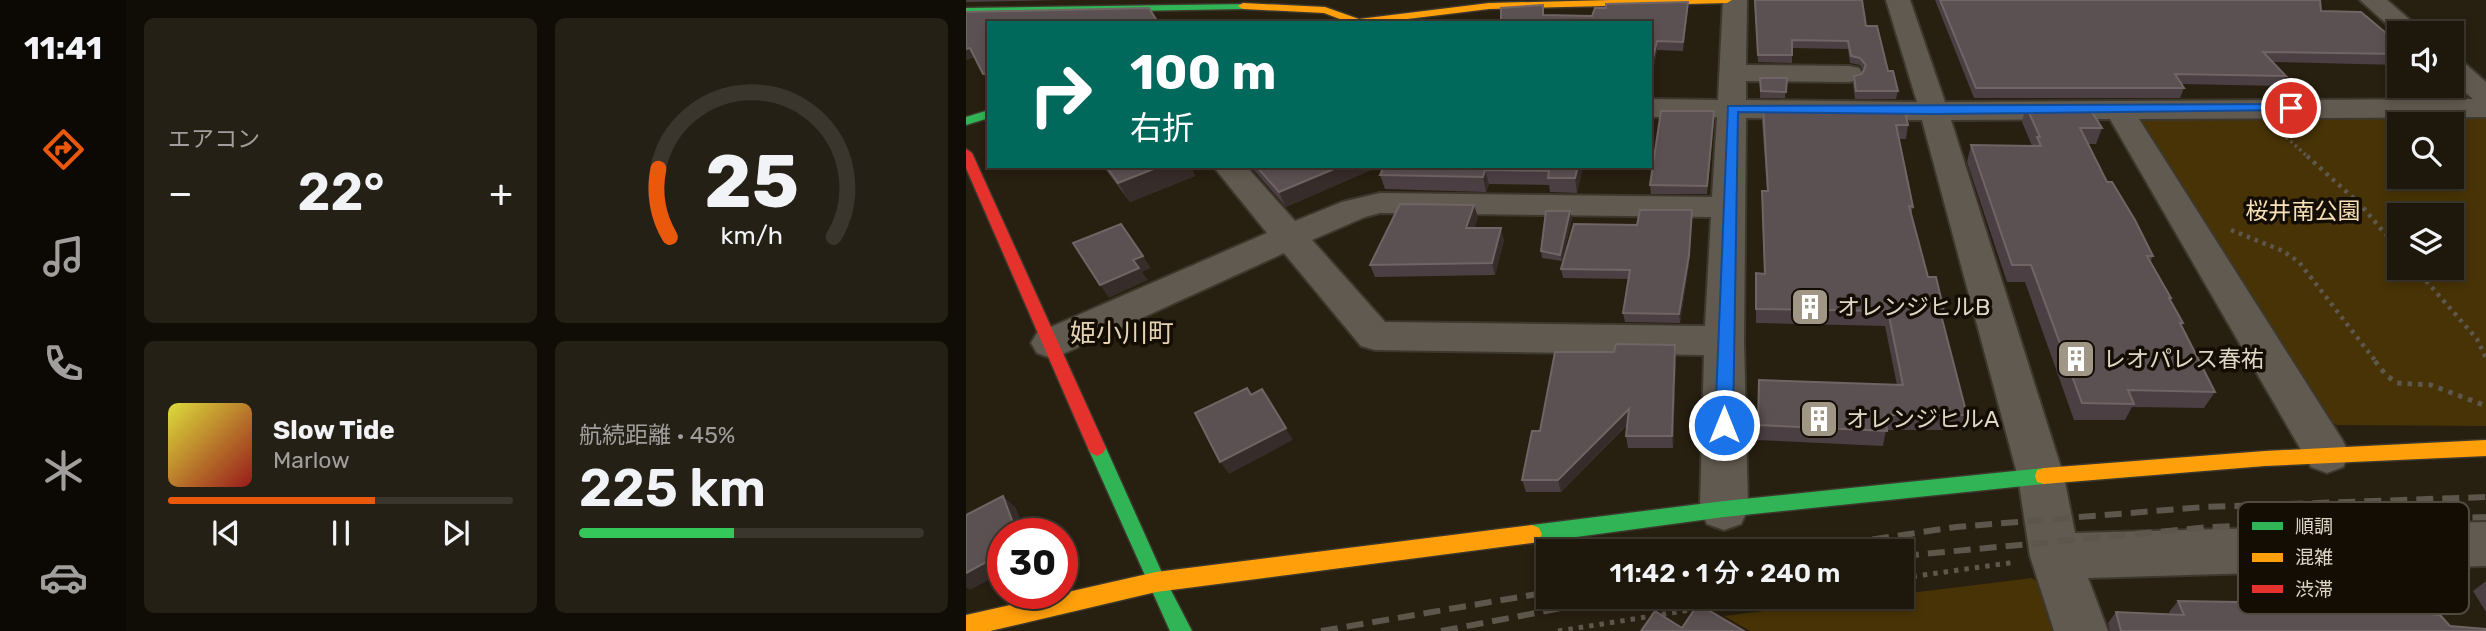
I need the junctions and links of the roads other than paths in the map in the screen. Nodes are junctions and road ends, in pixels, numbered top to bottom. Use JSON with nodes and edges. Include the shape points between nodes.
{"nodes":[{"id":1,"x":1713,"y":0,"type":"edge"},
{"id":2,"x":1727,"y":0,"type":"edge"},
{"id":3,"x":1735,"y":0,"type":"edge"},
{"id":4,"x":1898,"y":0,"type":"edge"},
{"id":5,"x":2372,"y":0,"type":"edge"},
{"id":6,"x":1093,"y":4,"type":"edge"},
{"id":7,"x":966,"y":11,"type":"edge"},
{"id":8,"x":1350,"y":21,"type":"edge"},
{"id":9,"x":1358,"y":21,"type":"edge"},
{"id":10,"x":2397,"y":21,"type":"edge"},
{"id":11,"x":1733,"y":73,"type":"junction"},
{"id":12,"x":1849,"y":74,"type":"dead end"},
{"id":13,"x":2464,"y":77,"type":"edge"},
{"id":14,"x":2486,"y":96,"type":"edge"},
{"id":15,"x":1652,"y":108,"type":"edge"},
{"id":16,"x":2486,"y":108,"type":"edge"},
{"id":17,"x":1732,"y":109,"type":"junction"},
{"id":18,"x":2119,"y":109,"type":"junction"},
{"id":19,"x":1934,"y":111,"type":"junction"},
{"id":20,"x":987,"y":115,"type":"edge"},
{"id":21,"x":966,"y":121,"type":"edge"},
{"id":22,"x":966,"y":153,"type":"edge"},
{"id":23,"x":1231,"y":168,"type":"edge"},
{"id":24,"x":1729,"y":207,"type":"junction"},
{"id":25,"x":1288,"y":237,"type":"junction"},
{"id":26,"x":1724,"y":341,"type":"junction"},
{"id":27,"x":1051,"y":343,"type":"junction"},
{"id":28,"x":2486,"y":448,"type":"edge"},
{"id":29,"x":2327,"y":454,"type":"junction"},
{"id":30,"x":2041,"y":477,"type":"junction"},
{"id":31,"x":1724,"y":509,"type":"junction"},
{"id":32,"x":2238,"y":551,"type":"edge"},
{"id":33,"x":2055,"y":556,"type":"junction"},
{"id":34,"x":1156,"y":582,"type":"junction"},
{"id":35,"x":966,"y":626,"type":"edge"},
{"id":36,"x":1181,"y":631,"type":"edge"},
{"id":37,"x":2081,"y":631,"type":"edge"}],
"edges":[{"from":1,"to":2,"type":"street"},
{"from":1,"to":9,"type":"street","via":[[1434,9]]},
{"from":3,"to":11,"type":"street"},
{"from":4,"to":19,"type":"street"},
{"from":5,"to":10,"type":"street"},
{"from":6,"to":7,"type":"street"},
{"from":6,"to":8,"type":"street","via":[[1325,10]]},
{"from":11,"to":12,"type":"street"},
{"from":11,"to":17,"type":"street"},
{"from":13,"to":14,"type":"street"},
{"from":15,"to":17,"type":"street"},
{"from":16,"to":18,"type":"street"},
{"from":17,"to":19,"type":"street"},
{"from":17,"to":24,"type":"street"},
{"from":18,"to":19,"type":"street"},
{"from":18,"to":29,"type":"street"},
{"from":19,"to":30,"type":"street"},
{"from":20,"to":21,"type":"street"},
{"from":22,"to":27,"type":"street"},
{"from":23,"to":25,"type":"street"},
{"from":24,"to":25,"type":"street","via":[[1380,203]]},
{"from":24,"to":26,"type":"street"},
{"from":25,"to":26,"type":"street","via":[[1375,336]]},
{"from":25,"to":27,"type":"street"},
{"from":26,"to":31,"type":"street"},
{"from":27,"to":34,"type":"street"},
{"from":28,"to":29,"type":"street"},
{"from":29,"to":30,"type":"street"},
{"from":30,"to":31,"type":"street"},
{"from":30,"to":33,"type":"street"},
{"from":31,"to":34,"type":"street"},
{"from":32,"to":33,"type":"street"},
{"from":33,"to":37,"type":"street"},
{"from":34,"to":35,"type":"street"},
{"from":34,"to":36,"type":"street"}]}
